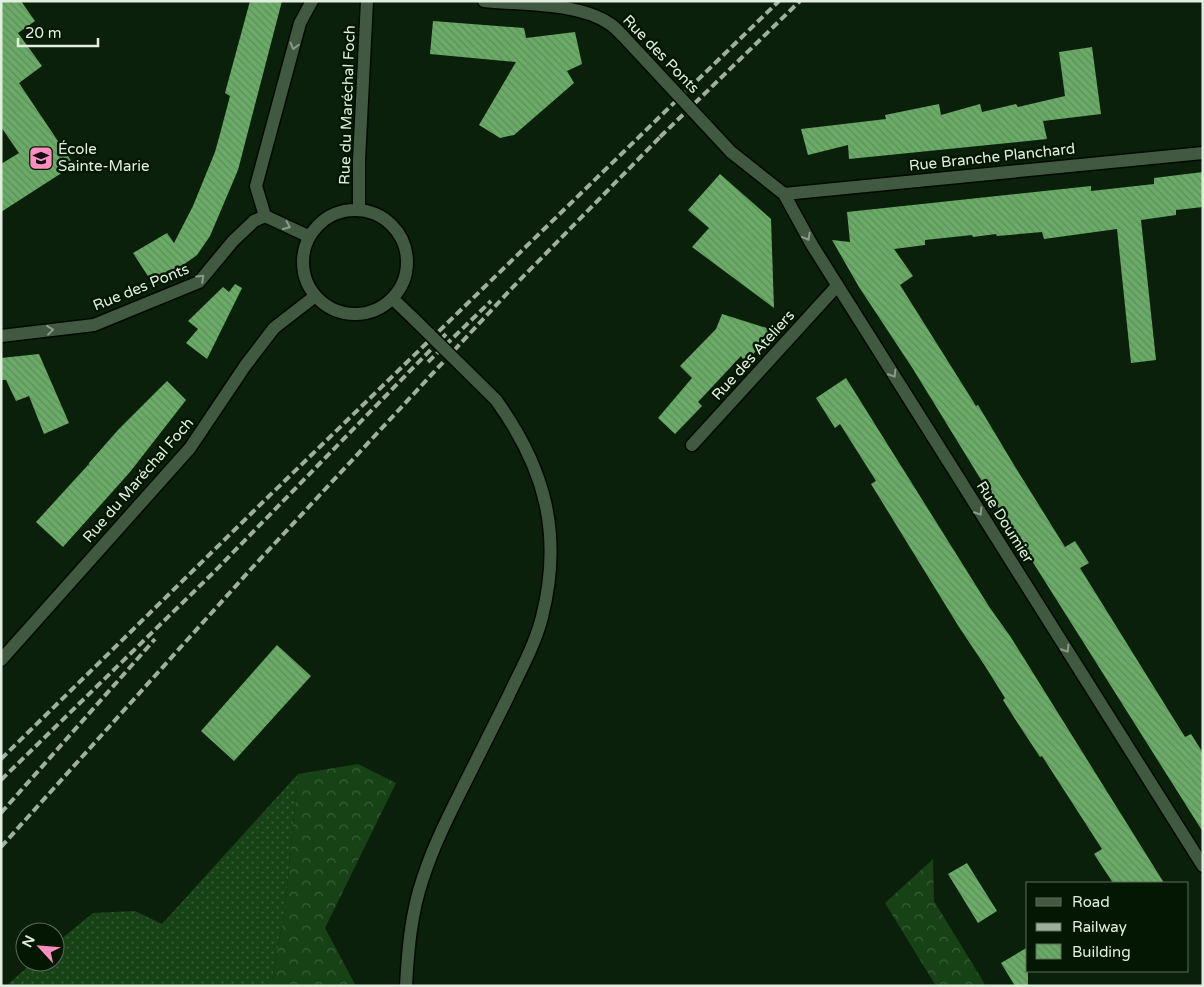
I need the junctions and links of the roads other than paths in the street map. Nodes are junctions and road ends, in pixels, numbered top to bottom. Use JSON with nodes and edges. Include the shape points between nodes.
{"nodes":[{"id":1,"x":312,"y":1,"type":"edge"},
{"id":2,"x":367,"y":1,"type":"edge"},
{"id":3,"x":484,"y":1,"type":"edge"},
{"id":4,"x":549,"y":4,"type":"edge"},
{"id":5,"x":1203,"y":153,"type":"edge"},
{"id":6,"x":784,"y":194,"type":"junction"},
{"id":7,"x":359,"y":210,"type":"junction"},
{"id":8,"x":265,"y":216,"type":"junction"},
{"id":9,"x":308,"y":236,"type":"junction"},
{"id":10,"x":837,"y":286,"type":"junction"},
{"id":11,"x":314,"y":297,"type":"junction"},
{"id":12,"x":393,"y":299,"type":"junction"},
{"id":13,"x":1,"y":336,"type":"edge"},
{"id":14,"x":692,"y":446,"type":"dead end"},
{"id":15,"x":1,"y":660,"type":"edge"},
{"id":16,"x":1203,"y":866,"type":"edge"},
{"id":17,"x":406,"y":986,"type":"edge"}],
"edges":[{"from":1,"to":8,"type":"street","one_way":true,"via":[[300,24],[256,186]]},
{"from":2,"to":7,"type":"street","name":"Rue du Maréchal Foch"},
{"from":3,"to":4,"type":"street","name":"Rue des Ponts"},
{"from":4,"to":6,"type":"street","name":"Rue des Ponts","bridge":true,"via":[[610,24],[731,152]]},
{"from":5,"to":6,"type":"street","name":"Rue Branche Planchard"},
{"from":6,"to":10,"type":"street","name":"Rue Doumier","one_way":true},
{"from":7,"to":9,"type":"street","via":[[330,216]]},
{"from":7,"to":12,"type":"street","via":[[374,213],[387,221],[401,237],[408,258],[406,278]]},
{"from":8,"to":9,"type":"street","one_way":true},
{"from":13,"to":8,"type":"street","name":"Rue des Ponts","one_way":true,"via":[[94,324],[199,282],[233,241],[254,221]]},
{"from":9,"to":11,"type":"street","via":[[302,262],[305,281]]},
{"from":10,"to":14,"type":"street","name":"Rue des Ateliers"},
{"from":10,"to":16,"type":"street","name":"Rue Doumier","one_way":true},
{"from":11,"to":12,"type":"street","via":[[332,310],[353,316],[372,312]]},
{"from":11,"to":15,"type":"street","name":"Rue du Maréchal Foch","via":[[274,328],[190,448]]},
{"from":12,"to":17,"type":"street","bridge":true,"via":[[496,400],[514,424],[535,465],[544,496],[550,555],[542,618],[529,653],[438,837],[422,878],[414,908]]}]}
